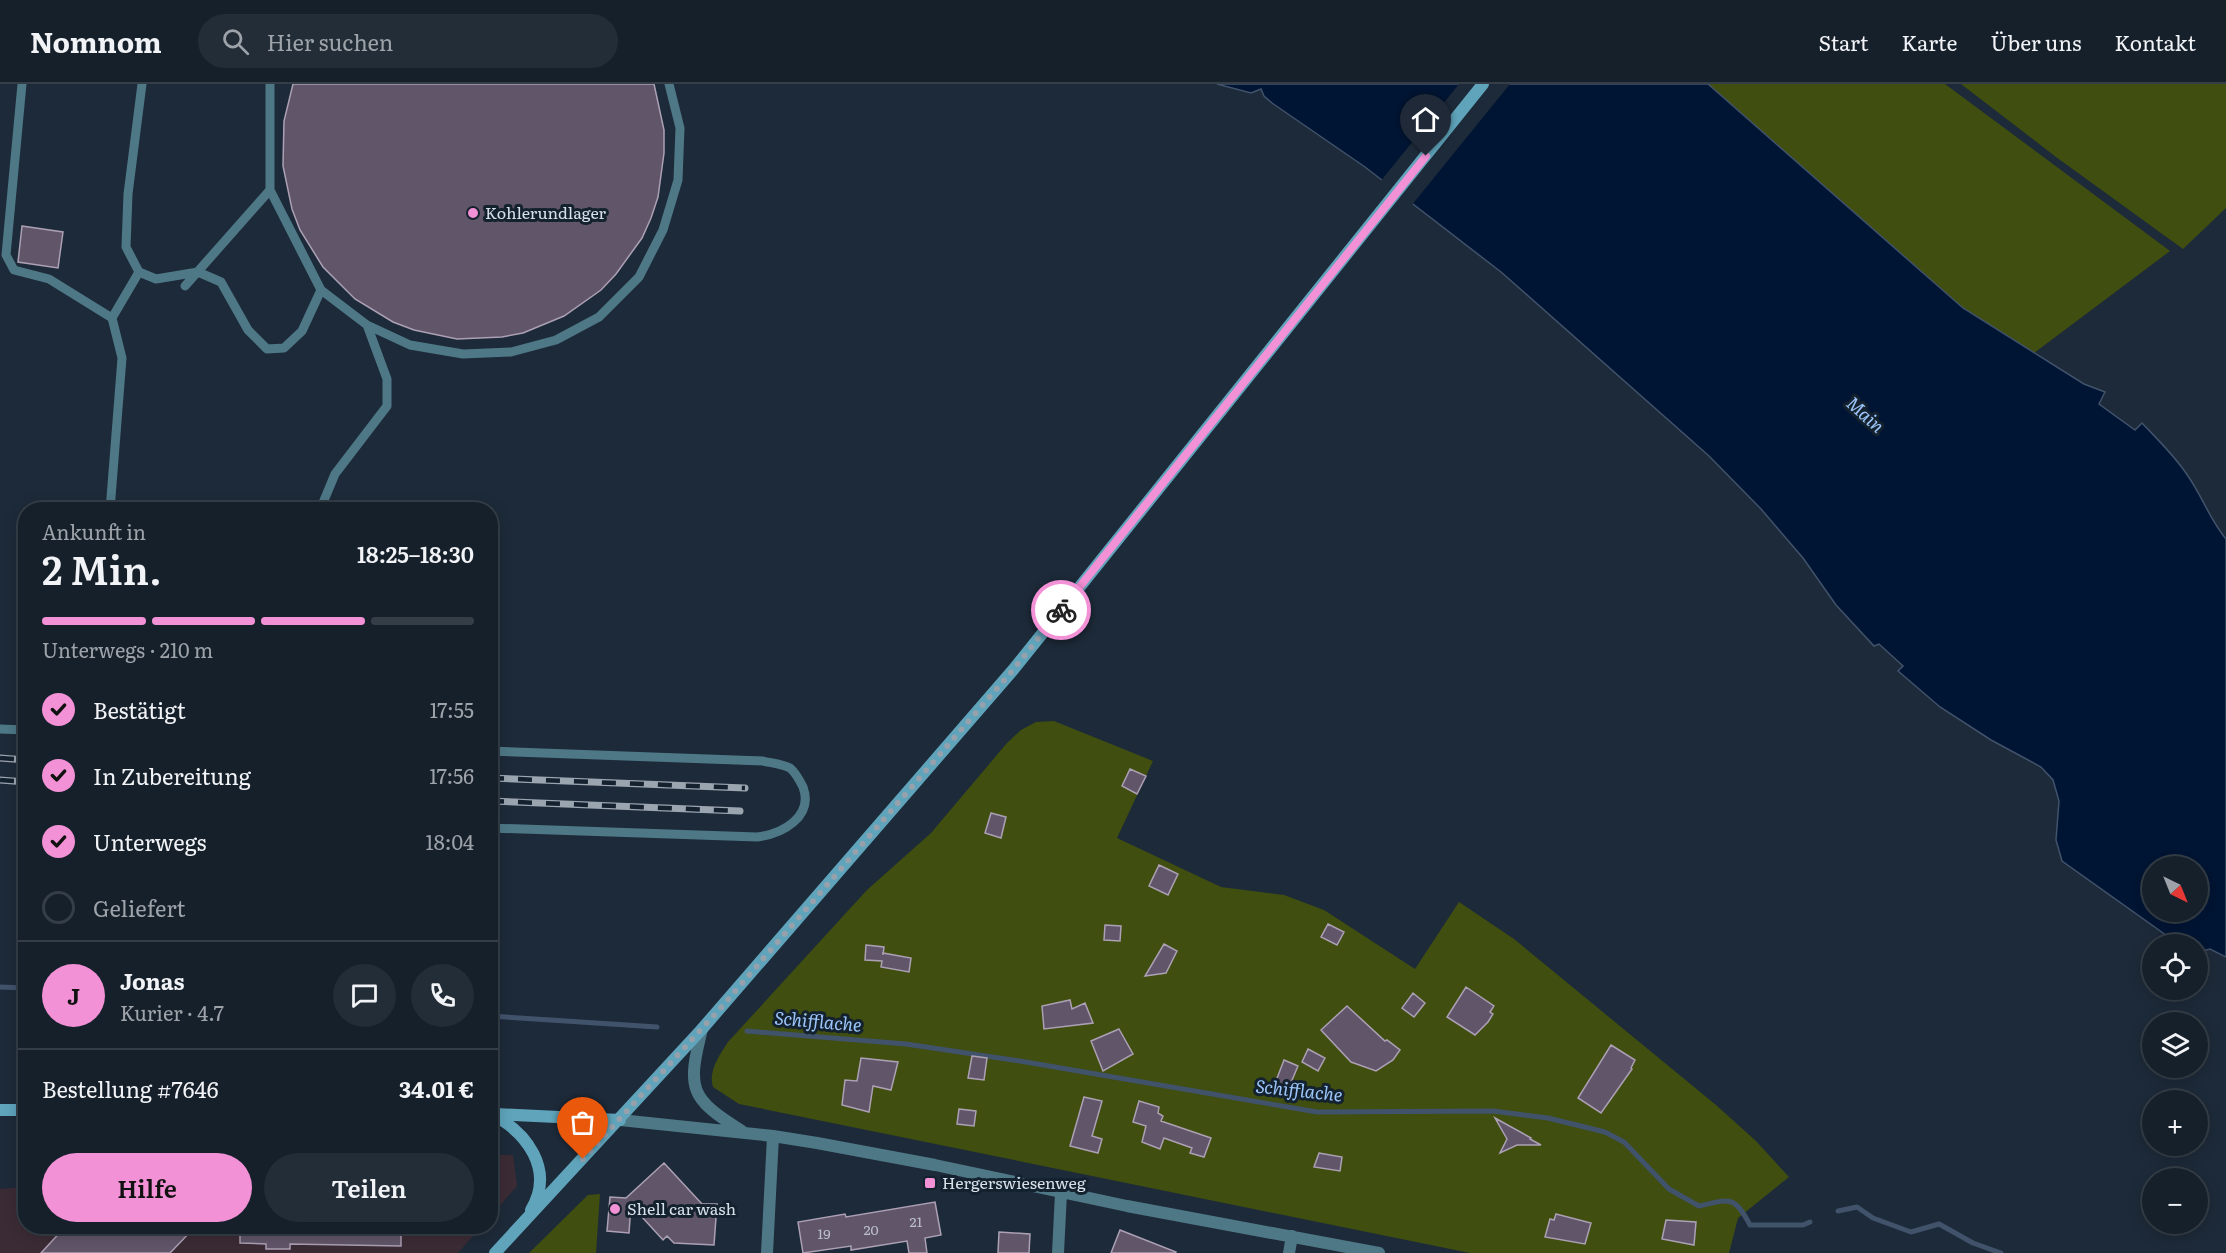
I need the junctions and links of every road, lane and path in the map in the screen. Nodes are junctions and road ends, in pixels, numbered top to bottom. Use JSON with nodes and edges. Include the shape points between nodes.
{"nodes":[{"id":1,"x":22,"y":84,"type":"edge"},
{"id":2,"x":142,"y":84,"type":"edge"},
{"id":3,"x":270,"y":84,"type":"edge"},
{"id":4,"x":669,"y":84,"type":"edge"},
{"id":5,"x":1483,"y":84,"type":"edge"},
{"id":6,"x":270,"y":190,"type":"junction"},
{"id":7,"x":3,"y":254,"type":"edge"},
{"id":8,"x":139,"y":272,"type":"junction"},
{"id":9,"x":198,"y":272,"type":"junction"},
{"id":10,"x":185,"y":286,"type":"dead end"},
{"id":11,"x":321,"y":290,"type":"junction"},
{"id":12,"x":112,"y":318,"type":"junction"},
{"id":13,"x":367,"y":325,"type":"junction"},
{"id":14,"x":111,"y":502,"type":"edge"},
{"id":15,"x":324,"y":502,"type":"edge"},
{"id":16,"x":0,"y":729,"type":"edge"},
{"id":17,"x":18,"y":730,"type":"edge"},
{"id":18,"x":498,"y":751,"type":"edge"},
{"id":19,"x":498,"y":828,"type":"edge"},
{"id":20,"x":702,"y":1029,"type":"junction"},
{"id":21,"x":0,"y":1110,"type":"edge"},
{"id":22,"x":18,"y":1110,"type":"edge"},
{"id":23,"x":498,"y":1114,"type":"edge"},
{"id":24,"x":498,"y":1118,"type":"edge"},
{"id":25,"x":620,"y":1120,"type":"junction"},
{"id":26,"x":745,"y":1133,"type":"junction"},
{"id":27,"x":773,"y":1136,"type":"junction"},
{"id":28,"x":1061,"y":1193,"type":"junction"},
{"id":29,"x":525,"y":1220,"type":"junction"},
{"id":30,"x":1292,"y":1236,"type":"junction"},
{"id":31,"x":495,"y":1253,"type":"edge"},
{"id":32,"x":767,"y":1253,"type":"edge"},
{"id":33,"x":1058,"y":1253,"type":"edge"},
{"id":34,"x":1289,"y":1253,"type":"edge"},
{"id":35,"x":1379,"y":1253,"type":"edge"}],
"edges":[{"from":1,"to":7,"type":"lane"},
{"from":2,"to":8,"type":"lane","via":[[128,194],[126,247]]},
{"from":3,"to":6,"type":"lane"},
{"from":4,"to":13,"type":"lane","via":[[680,129],[678,180],[663,230],[639,277],[598,317],[556,340],[512,352],[463,354],[410,345]]},
{"from":5,"to":20,"type":"main road","via":[[1013,670]]},
{"from":6,"to":9,"type":"lane"},
{"from":6,"to":11,"type":"lane"},
{"from":7,"to":12,"type":"lane","via":[[14,270],[49,279]]},
{"from":8,"to":9,"type":"lane","via":[[156,279]]},
{"from":8,"to":12,"type":"lane"},
{"from":9,"to":10,"type":"lane"},
{"from":9,"to":11,"type":"lane","via":[[222,282],[248,330],[267,350],[284,348],[302,331]]},
{"from":11,"to":13,"type":"lane"},
{"from":12,"to":14,"type":"lane","via":[[122,358]]},
{"from":13,"to":15,"type":"lane","via":[[387,379],[387,406],[336,474]]},
{"from":16,"to":17,"type":"lane"},
{"from":18,"to":19,"type":"lane","via":[[763,761],[790,769],[805,793],[804,806],[794,822],[774,835],[758,837]]},
{"from":20,"to":25,"type":"main road"},
{"from":20,"to":26,"type":"street","via":[[694,1066],[696,1093],[711,1111]]},
{"from":21,"to":22,"type":"main road"},
{"from":23,"to":25,"type":"main road"},
{"from":24,"to":29,"type":"main road","via":[[517,1130],[535,1154],[539,1188]]},
{"from":25,"to":26,"type":"street"},
{"from":25,"to":29,"type":"main road"},
{"from":26,"to":27,"type":"street"},
{"from":27,"to":28,"type":"street","via":[[935,1165]]},
{"from":27,"to":32,"type":"street"},
{"from":28,"to":30,"type":"street"},
{"from":28,"to":33,"type":"street"},
{"from":29,"to":31,"type":"main road"},
{"from":30,"to":34,"type":"street"},
{"from":30,"to":35,"type":"street"}]}
